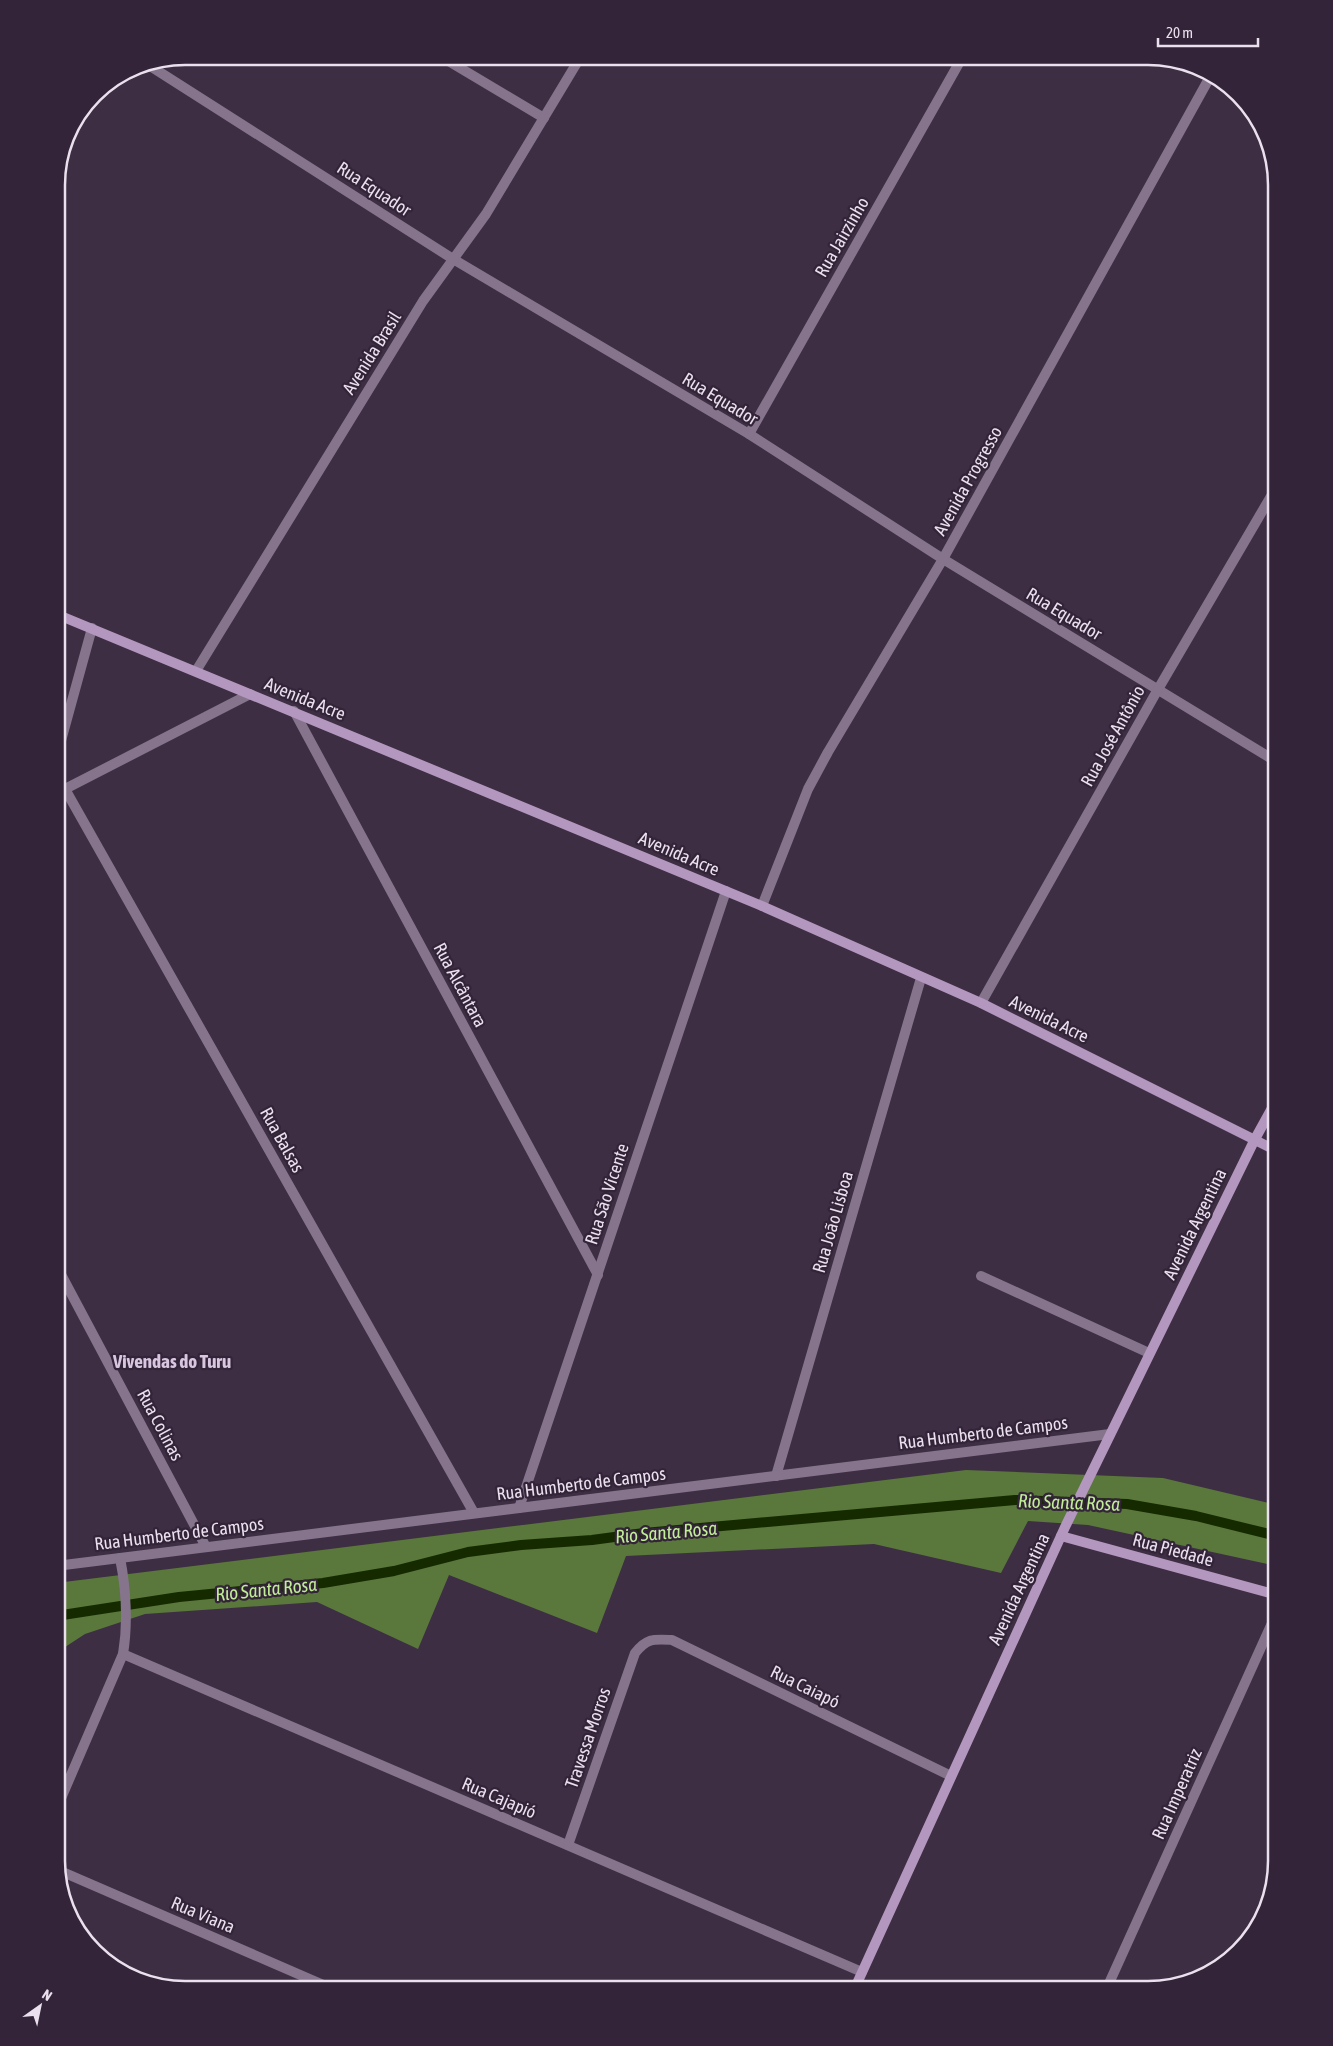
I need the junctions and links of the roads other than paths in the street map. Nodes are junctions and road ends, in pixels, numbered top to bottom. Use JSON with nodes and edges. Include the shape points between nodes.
{"nodes":[{"id":1,"x":455,"y":65,"type":"edge"},
{"id":2,"x":576,"y":65,"type":"edge"},
{"id":3,"x":959,"y":65,"type":"edge"},
{"id":4,"x":155,"y":69,"type":"edge"},
{"id":5,"x":1208,"y":81,"type":"edge"},
{"id":6,"x":544,"y":118,"type":"junction"},
{"id":7,"x":453,"y":259,"type":"junction"},
{"id":8,"x":749,"y":434,"type":"junction"},
{"id":9,"x":1268,"y":501,"type":"edge"},
{"id":10,"x":943,"y":560,"type":"junction"},
{"id":11,"x":65,"y":618,"type":"edge"},
{"id":12,"x":92,"y":628,"type":"junction"},
{"id":13,"x":196,"y":671,"type":"junction"},
{"id":14,"x":1157,"y":691,"type":"junction"},
{"id":15,"x":250,"y":694,"type":"junction"},
{"id":16,"x":294,"y":712,"type":"junction"},
{"id":17,"x":65,"y":726,"type":"edge"},
{"id":18,"x":1268,"y":757,"type":"edge"},
{"id":19,"x":65,"y":786,"type":"edge"},
{"id":20,"x":65,"y":795,"type":"edge"},
{"id":21,"x":726,"y":891,"type":"junction"},
{"id":22,"x":762,"y":906,"type":"junction"},
{"id":23,"x":921,"y":978,"type":"junction"},
{"id":24,"x":981,"y":1003,"type":"junction"},
{"id":25,"x":1268,"y":1115,"type":"edge"},
{"id":26,"x":1255,"y":1139,"type":"junction"},
{"id":27,"x":1268,"y":1146,"type":"edge"},
{"id":28,"x":598,"y":1275,"type":"junction"},
{"id":29,"x":981,"y":1276,"type":"dead end"},
{"id":30,"x":65,"y":1282,"type":"edge"},
{"id":31,"x":1149,"y":1353,"type":"junction"},
{"id":32,"x":1110,"y":1434,"type":"junction"},
{"id":33,"x":776,"y":1476,"type":"junction"},
{"id":34,"x":519,"y":1508,"type":"junction"},
{"id":35,"x":474,"y":1513,"type":"junction"},
{"id":36,"x":1061,"y":1536,"type":"junction"},
{"id":37,"x":206,"y":1547,"type":"junction"},
{"id":38,"x":120,"y":1558,"type":"junction"},
{"id":39,"x":65,"y":1565,"type":"edge"},
{"id":40,"x":1268,"y":1593,"type":"edge"},
{"id":41,"x":1268,"y":1632,"type":"edge"},
{"id":42,"x":643,"y":1643,"type":"joint"},
{"id":43,"x":123,"y":1654,"type":"junction"},
{"id":44,"x":951,"y":1776,"type":"junction"},
{"id":45,"x":65,"y":1789,"type":"edge"},
{"id":46,"x":568,"y":1846,"type":"junction"},
{"id":47,"x":66,"y":1873,"type":"edge"},
{"id":48,"x":862,"y":1972,"type":"junction"},
{"id":49,"x":314,"y":1981,"type":"edge"},
{"id":50,"x":858,"y":1981,"type":"edge"},
{"id":51,"x":1110,"y":1981,"type":"edge"}],
"edges":[{"from":1,"to":6,"type":"street"},
{"from":2,"to":6,"type":"street","name":"Avenida Brasil"},
{"from":3,"to":8,"type":"street","name":"Rua Jairzinho"},
{"from":4,"to":7,"type":"street","name":"Rua Equador"},
{"from":5,"to":10,"type":"street","name":"Avenida Progresso"},
{"from":6,"to":7,"type":"street","name":"Avenida Brasil","via":[[486,214]]},
{"from":7,"to":8,"type":"street","name":"Rua Equador"},
{"from":7,"to":13,"type":"street","name":"Avenida Brasil","via":[[423,301]]},
{"from":8,"to":10,"type":"street","name":"Rua Equador"},
{"from":9,"to":14,"type":"street","name":"Rua José Antônio"},
{"from":10,"to":14,"type":"street","name":"Rua Equador"},
{"from":10,"to":22,"type":"street","name":"Avenida Progresso","via":[[808,790]]},
{"from":11,"to":12,"type":"main road","name":"Avenida Acre"},
{"from":12,"to":13,"type":"main road","name":"Avenida Acre"},
{"from":12,"to":17,"type":"street"},
{"from":13,"to":15,"type":"main road","name":"Avenida Acre"},
{"from":14,"to":18,"type":"street","name":"Rua Equador"},
{"from":14,"to":24,"type":"street","name":"Rua José Antônio"},
{"from":15,"to":16,"type":"main road","name":"Avenida Acre"},
{"from":15,"to":19,"type":"street"},
{"from":16,"to":21,"type":"main road","name":"Avenida Acre"},
{"from":16,"to":28,"type":"street","name":"Rua Alcântara"},
{"from":20,"to":35,"type":"street","name":"Rua Balsas"},
{"from":21,"to":22,"type":"main road","name":"Avenida Acre"},
{"from":21,"to":28,"type":"street","name":"Rua São Vicente"},
{"from":22,"to":23,"type":"main road","name":"Avenida Acre"},
{"from":23,"to":24,"type":"main road","name":"Avenida Acre"},
{"from":23,"to":33,"type":"street","name":"Rua João Lisboa"},
{"from":24,"to":26,"type":"main road","name":"Avenida Acre"},
{"from":25,"to":26,"type":"main road","name":"Avenida Argentina"},
{"from":26,"to":27,"type":"main road","name":"Avenida Acre"},
{"from":26,"to":31,"type":"main road","name":"Avenida Argentina"},
{"from":28,"to":34,"type":"street","name":"Rua São Vicente"},
{"from":29,"to":31,"type":"street"},
{"from":30,"to":37,"type":"street","name":"Rua Colinas"},
{"from":31,"to":32,"type":"main road","name":"Avenida Argentina"},
{"from":32,"to":33,"type":"street","name":"Rua Humberto de Campos"},
{"from":32,"to":36,"type":"main road","name":"Avenida Argentina"},
{"from":33,"to":34,"type":"street","name":"Rua Humberto de Campos"},
{"from":34,"to":35,"type":"street","name":"Rua Humberto de Campos"},
{"from":35,"to":37,"type":"street","name":"Rua Humberto de Campos"},
{"from":36,"to":40,"type":"main road","name":"Rua Piedade"},
{"from":36,"to":44,"type":"main road","name":"Avenida Argentina"},
{"from":37,"to":38,"type":"street","name":"Rua Humberto de Campos"},
{"from":38,"to":39,"type":"street","name":"Rua Humberto de Campos"},
{"from":38,"to":43,"type":"street","via":[[124,1576],[126,1639]]},
{"from":41,"to":51,"type":"street","name":"Rua Imperatriz"},
{"from":42,"to":44,"type":"street","name":"Rua Caiapó","via":[[653,1639],[672,1640]]},
{"from":42,"to":46,"type":"street","name":"Travessa Morros","via":[[635,1653]]},
{"from":43,"to":45,"type":"street"},
{"from":43,"to":46,"type":"street","name":"Rua Cajapió"},
{"from":44,"to":48,"type":"main road","name":"Avenida Argentina"},
{"from":46,"to":48,"type":"street","name":"Rua Cajapió"},
{"from":47,"to":49,"type":"street","name":"Rua Viana"},
{"from":48,"to":50,"type":"main road","name":"Avenida Argentina"}]}
